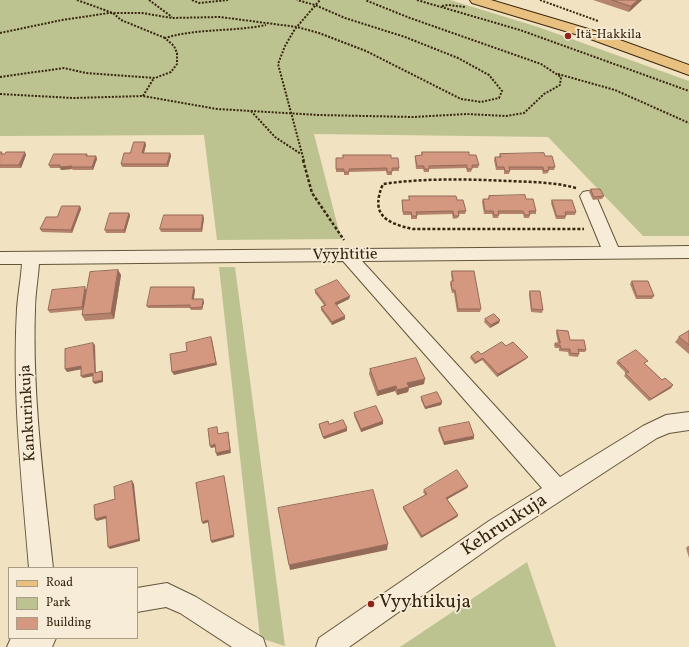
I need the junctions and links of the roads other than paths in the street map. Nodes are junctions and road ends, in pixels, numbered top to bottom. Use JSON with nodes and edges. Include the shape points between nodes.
{"nodes":[{"id":1,"x":477,"y":0,"type":"edge"},
{"id":2,"x":689,"y":70,"type":"edge"},
{"id":3,"x":588,"y":196,"type":"road end"},
{"id":4,"x":347,"y":249,"type":"junction"},
{"id":5,"x":612,"y":252,"type":"junction"},
{"id":6,"x":689,"y":252,"type":"edge"},
{"id":7,"x":0,"y":258,"type":"edge"},
{"id":8,"x":31,"y":258,"type":"junction"},
{"id":9,"x":689,"y":421,"type":"edge"},
{"id":10,"x":559,"y":491,"type":"junction"},
{"id":11,"x":41,"y":567,"type":"edge"},
{"id":12,"x":138,"y":600,"type":"edge"},
{"id":13,"x":41,"y":639,"type":"edge"},
{"id":14,"x":19,"y":647,"type":"edge"},
{"id":15,"x":254,"y":647,"type":"edge"},
{"id":16,"x":328,"y":647,"type":"edge"}],
"edges":[{"from":1,"to":2,"type":"main road","via":[[590,34]]},
{"from":3,"to":5,"type":"street"},
{"from":4,"to":5,"type":"street","name":"Vyyhtitie"},
{"from":4,"to":8,"type":"street","name":"Vyyhtitie"},
{"from":4,"to":10,"type":"street"},
{"from":5,"to":6,"type":"street","name":"Vyyhtitie"},
{"from":7,"to":8,"type":"street","name":"Vyyhtitie"},
{"from":8,"to":11,"type":"street","name":"Kankurinkuja","via":[[26,308],[26,369],[28,427]]},
{"from":9,"to":10,"type":"street","name":"Kehruukuja","via":[[666,424],[650,432]]},
{"from":10,"to":16,"type":"street","name":"Kehruukuja","via":[[498,529]]},
{"from":12,"to":15,"type":"street","via":[[167,595],[188,605]]},
{"from":13,"to":14,"type":"street"}]}
